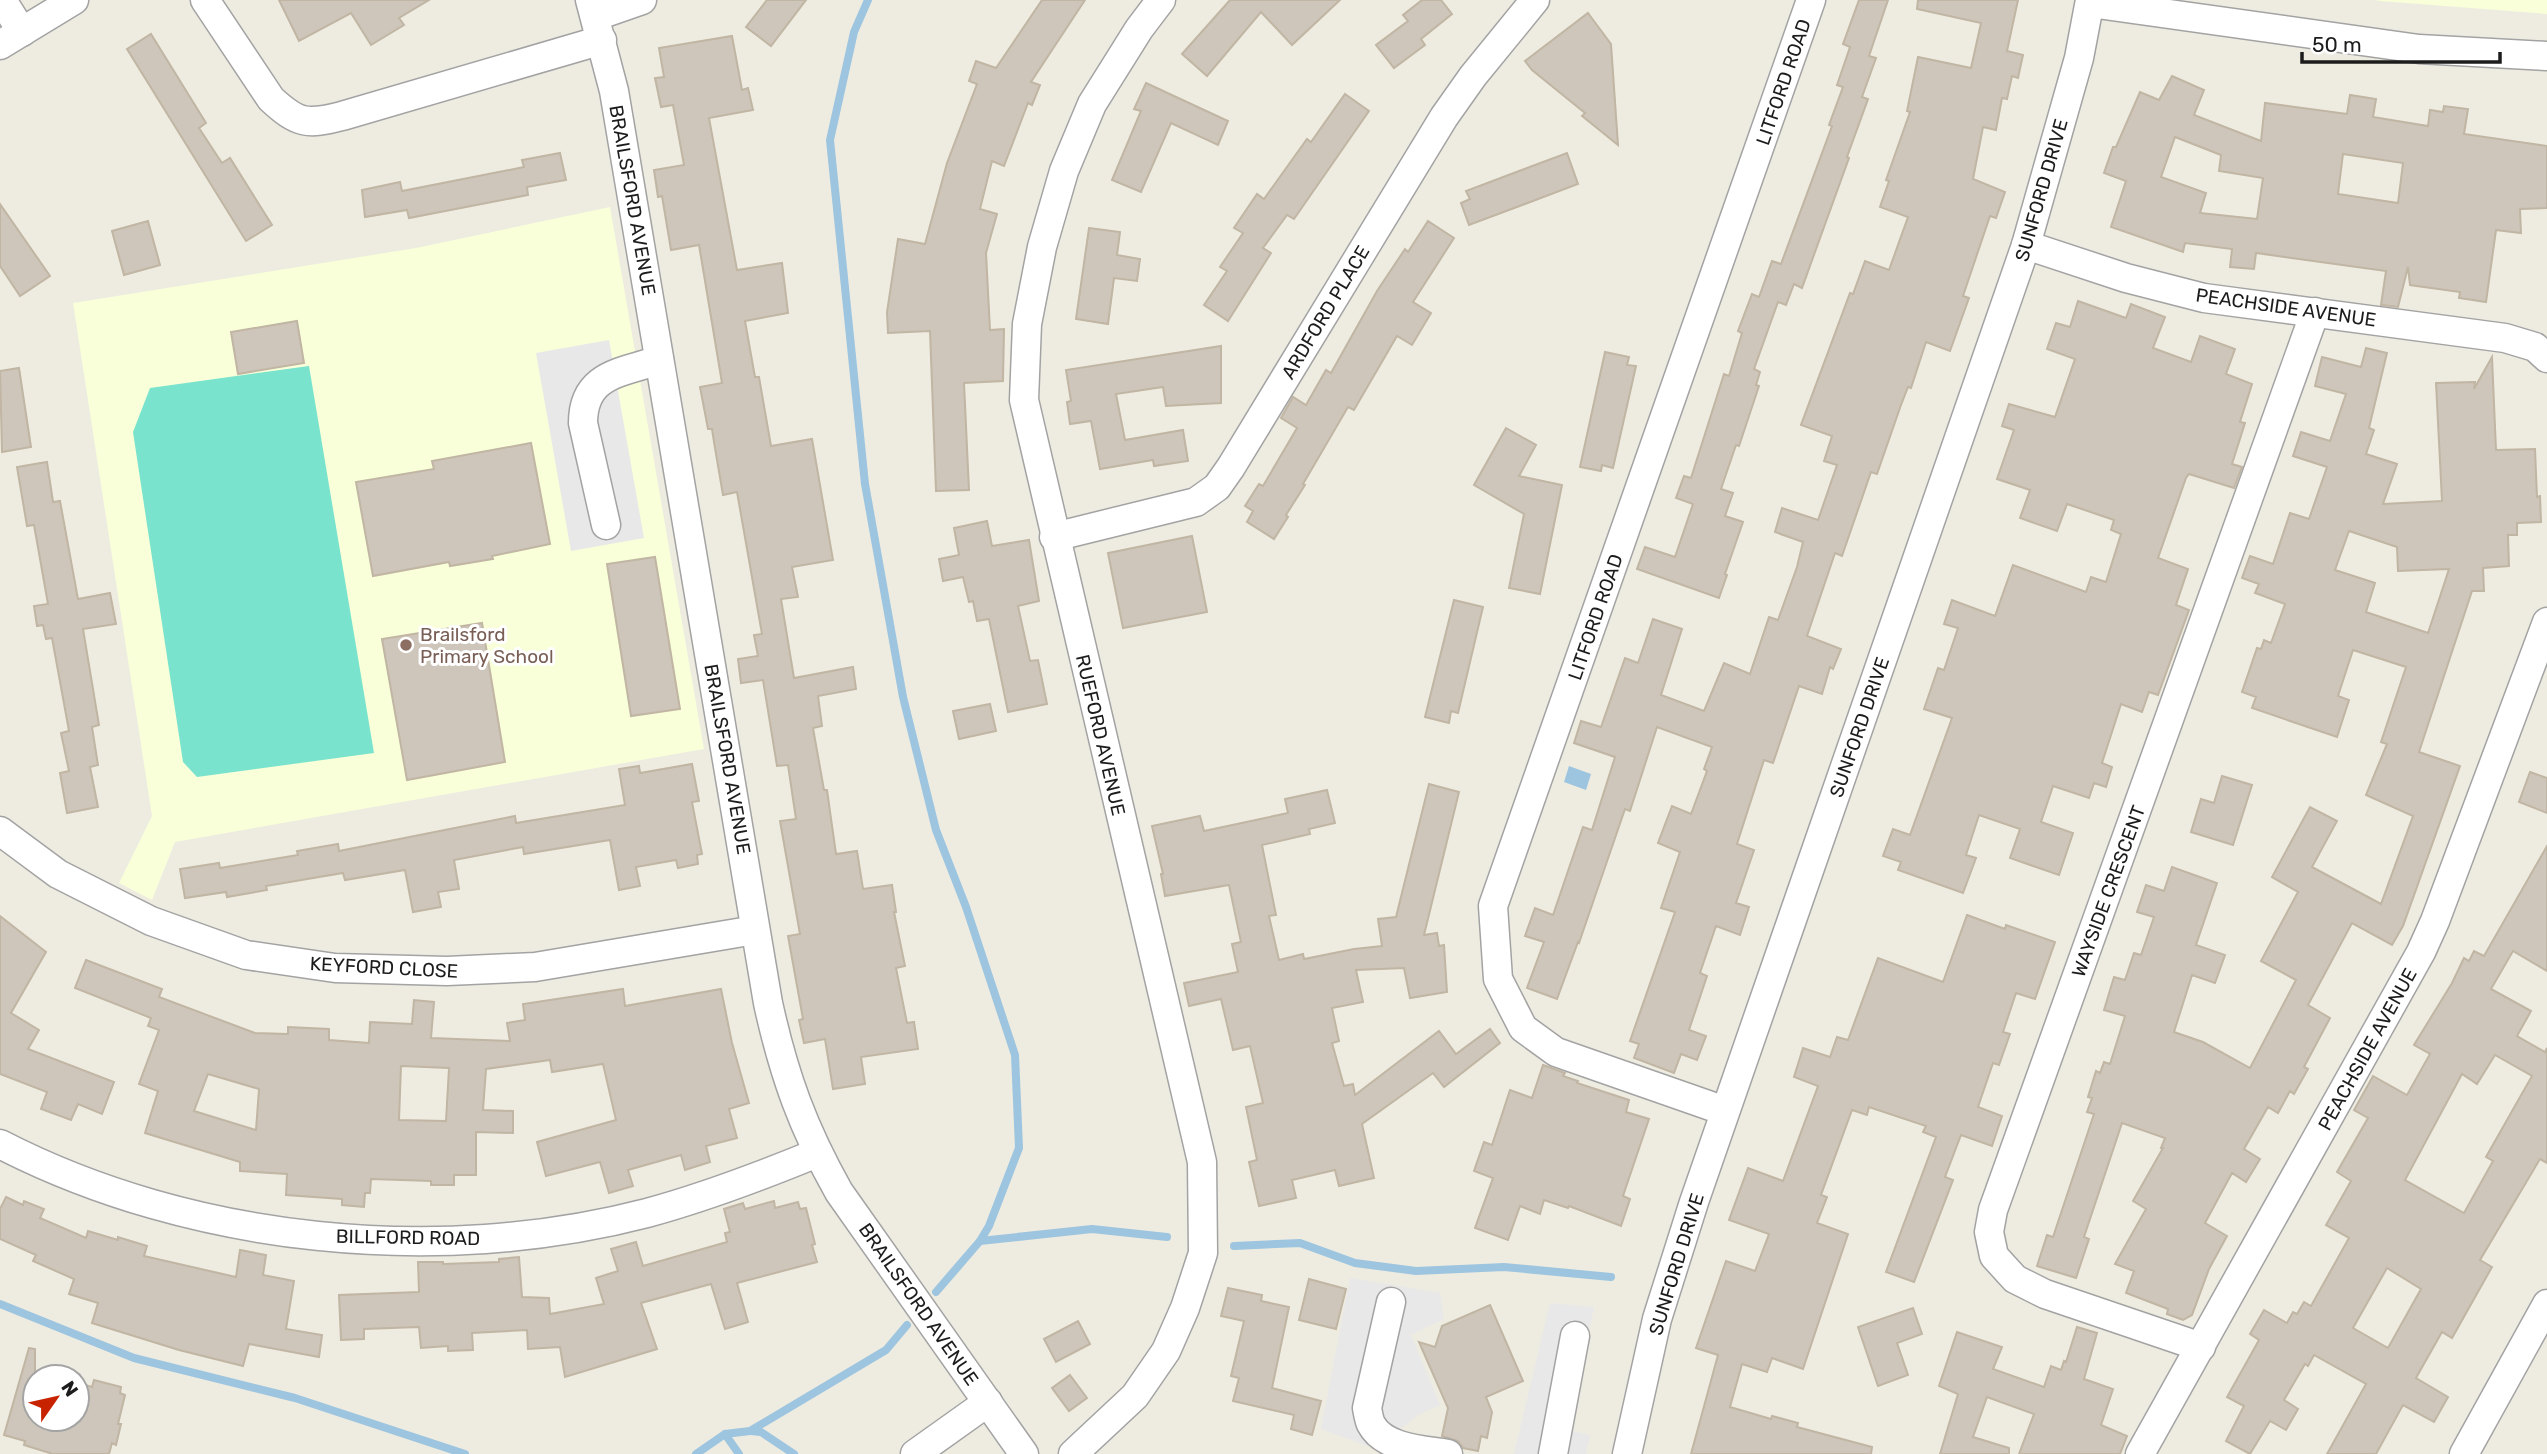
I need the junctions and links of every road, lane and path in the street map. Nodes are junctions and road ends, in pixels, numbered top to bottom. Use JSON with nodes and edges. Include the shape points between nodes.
{"nodes":[{"id":1,"x":2,"y":0,"type":"edge"},
{"id":2,"x":74,"y":0,"type":"edge"},
{"id":3,"x":205,"y":0,"type":"edge"},
{"id":4,"x":642,"y":0,"type":"edge"},
{"id":5,"x":1161,"y":0,"type":"edge"},
{"id":6,"x":1535,"y":0,"type":"edge"},
{"id":7,"x":1811,"y":0,"type":"edge"},
{"id":8,"x":2090,"y":2,"type":"edge"},
{"id":9,"x":596,"y":19,"type":"edge"},
{"id":10,"x":11,"y":39,"type":"edge"},
{"id":11,"x":2547,"y":56,"type":"edge"},
{"id":12,"x":2026,"y":244,"type":"junction"},
{"id":13,"x":2315,"y":312,"type":"junction"},
{"id":14,"x":2547,"y":358,"type":"edge"},
{"id":15,"x":659,"y":360,"type":"junction"},
{"id":16,"x":606,"y":524,"type":"dead end"},
{"id":17,"x":1054,"y":537,"type":"junction"},
{"id":18,"x":2547,"y":622,"type":"edge"},
{"id":19,"x":0,"y":831,"type":"edge"},
{"id":20,"x":755,"y":930,"type":"junction"},
{"id":21,"x":1725,"y":1111,"type":"junction"},
{"id":22,"x":0,"y":1144,"type":"edge"},
{"id":23,"x":817,"y":1153,"type":"junction"},
{"id":24,"x":1391,"y":1302,"type":"dead end"},
{"id":25,"x":2547,"y":1304,"type":"edge"},
{"id":26,"x":1575,"y":1336,"type":"dead end"},
{"id":27,"x":2201,"y":1347,"type":"junction"},
{"id":28,"x":988,"y":1402,"type":"junction"},
{"id":29,"x":915,"y":1454,"type":"edge"},
{"id":30,"x":1024,"y":1454,"type":"edge"},
{"id":31,"x":1073,"y":1454,"type":"edge"},
{"id":32,"x":1448,"y":1454,"type":"edge"},
{"id":33,"x":1553,"y":1454,"type":"edge"},
{"id":34,"x":1627,"y":1454,"type":"edge"},
{"id":35,"x":2140,"y":1454,"type":"edge"},
{"id":36,"x":2464,"y":1454,"type":"edge"}],
"edges":[{"from":1,"to":10,"type":"street"},
{"from":2,"to":10,"type":"street"},
{"from":3,"to":9,"type":"street","via":[[271,99],[300,121],[316,123]]},
{"from":4,"to":9,"type":"street"},
{"from":5,"to":17,"type":"street","name":"RUEFORD AVENUE","via":[[1092,104],[1064,171],[1027,324],[1024,400]]},
{"from":6,"to":17,"type":"street","name":"ARDFORD PLACE","via":[[1444,117],[1217,487],[1196,502]]},
{"from":7,"to":21,"type":"street","name":"LITFORD ROAD","via":[[1493,906],[1498,979],[1523,1028],[1556,1052]]},
{"from":8,"to":11,"type":"street","via":[[2419,49]]},
{"from":8,"to":12,"type":"street","name":"SUNFORD DRIVE","via":[[2079,58]]},
{"from":9,"to":15,"type":"street","name":"BRAILSFORD AVENUE","via":[[614,91]]},
{"from":12,"to":13,"type":"street","name":"PEACHSIDE AVENUE","via":[[2126,278],[2204,298]]},
{"from":12,"to":21,"type":"street","name":"SUNFORD DRIVE"},
{"from":13,"to":14,"type":"street","name":"PEACHSIDE AVENUE","via":[[2505,338],[2535,347]]},
{"from":13,"to":27,"type":"street","name":"WAYSIDE CRESCENT","via":[[1993,1210],[1989,1232],[1994,1256],[2015,1279],[2045,1294]]},
{"from":15,"to":16,"type":"street","via":[[604,378],[594,385],[583,410]]},
{"from":15,"to":20,"type":"street","name":"BRAILSFORD AVENUE"},
{"from":17,"to":31,"type":"street","name":"RUEFORD AVENUE","via":[[1202,1162],[1204,1192],[1203,1253],[1166,1351],[1135,1396]]},
{"from":18,"to":27,"type":"street","name":"PEACHSIDE AVENUE","via":[[2421,952]]},
{"from":19,"to":20,"type":"street","name":"KEYFORD CLOSE","via":[[58,874],[151,921],[246,955],[335,968],[447,971],[535,967]]},
{"from":20,"to":23,"type":"street","name":"BRAILSFORD AVENUE","via":[[779,1051]]},
{"from":21,"to":34,"type":"street","name":"SUNFORD DRIVE","via":[[1657,1319]]},
{"from":22,"to":23,"type":"street","name":"BILLFORD ROAD","via":[[112,1190],[190,1212],[284,1231],[405,1240],[526,1234],[646,1213]]},
{"from":23,"to":28,"type":"street","name":"BRAILSFORD AVENUE","via":[[839,1192]]},
{"from":24,"to":32,"type":"street","via":[[1367,1408],[1371,1425],[1393,1442]]},
{"from":25,"to":36,"type":"street"},
{"from":26,"to":33,"type":"street"},
{"from":27,"to":35,"type":"street","name":"PEACHSIDE AVENUE"},
{"from":28,"to":29,"type":"street"},
{"from":28,"to":30,"type":"street","name":"BRAILSFORD AVENUE"}]}
